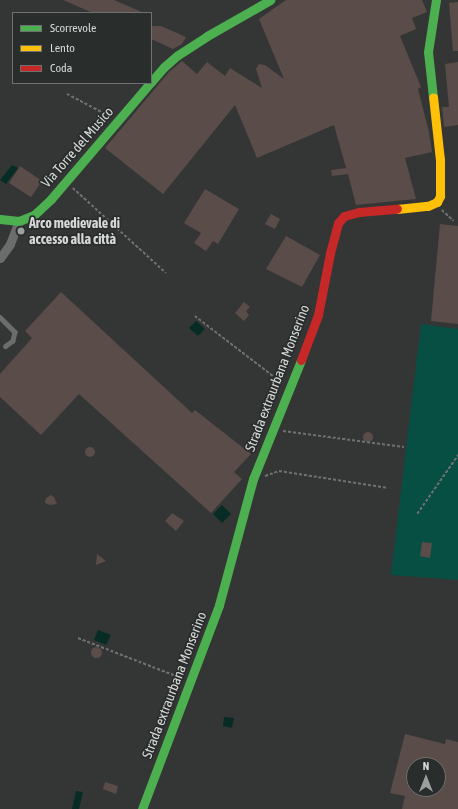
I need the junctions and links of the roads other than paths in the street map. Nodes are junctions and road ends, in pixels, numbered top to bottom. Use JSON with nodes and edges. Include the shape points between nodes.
{"nodes":[{"id":1,"x":270,"y":0,"type":"edge"},
{"id":2,"x":436,"y":0,"type":"edge"},
{"id":3,"x":152,"y":82,"type":"edge"},
{"id":4,"x":150,"y":84,"type":"edge"},
{"id":5,"x":0,"y":219,"type":"edge"},
{"id":6,"x":19,"y":221,"type":"junction"},
{"id":7,"x":0,"y":258,"type":"edge"},
{"id":8,"x":0,"y":317,"type":"edge"},
{"id":9,"x":6,"y":346,"type":"dead end"},
{"id":10,"x":142,"y":809,"type":"edge"}],
"edges":[{"from":1,"to":3,"type":"street","name":"Via Torre del Musico","via":[[178,55]]},
{"from":2,"to":10,"type":"street","name":"Strada extraurbana Monserino","via":[[428,52],[440,160],[438,202],[428,206],[360,212],[344,216],[338,223],[318,315],[253,479],[219,605]]},
{"from":4,"to":6,"type":"street","name":"Via Torre del Musico","via":[[34,215]]},
{"from":5,"to":6,"type":"street"},
{"from":6,"to":7,"type":"street","via":[[10,244]]},
{"from":8,"to":9,"type":"lane","via":[[15,332],[13,341]]}]}
